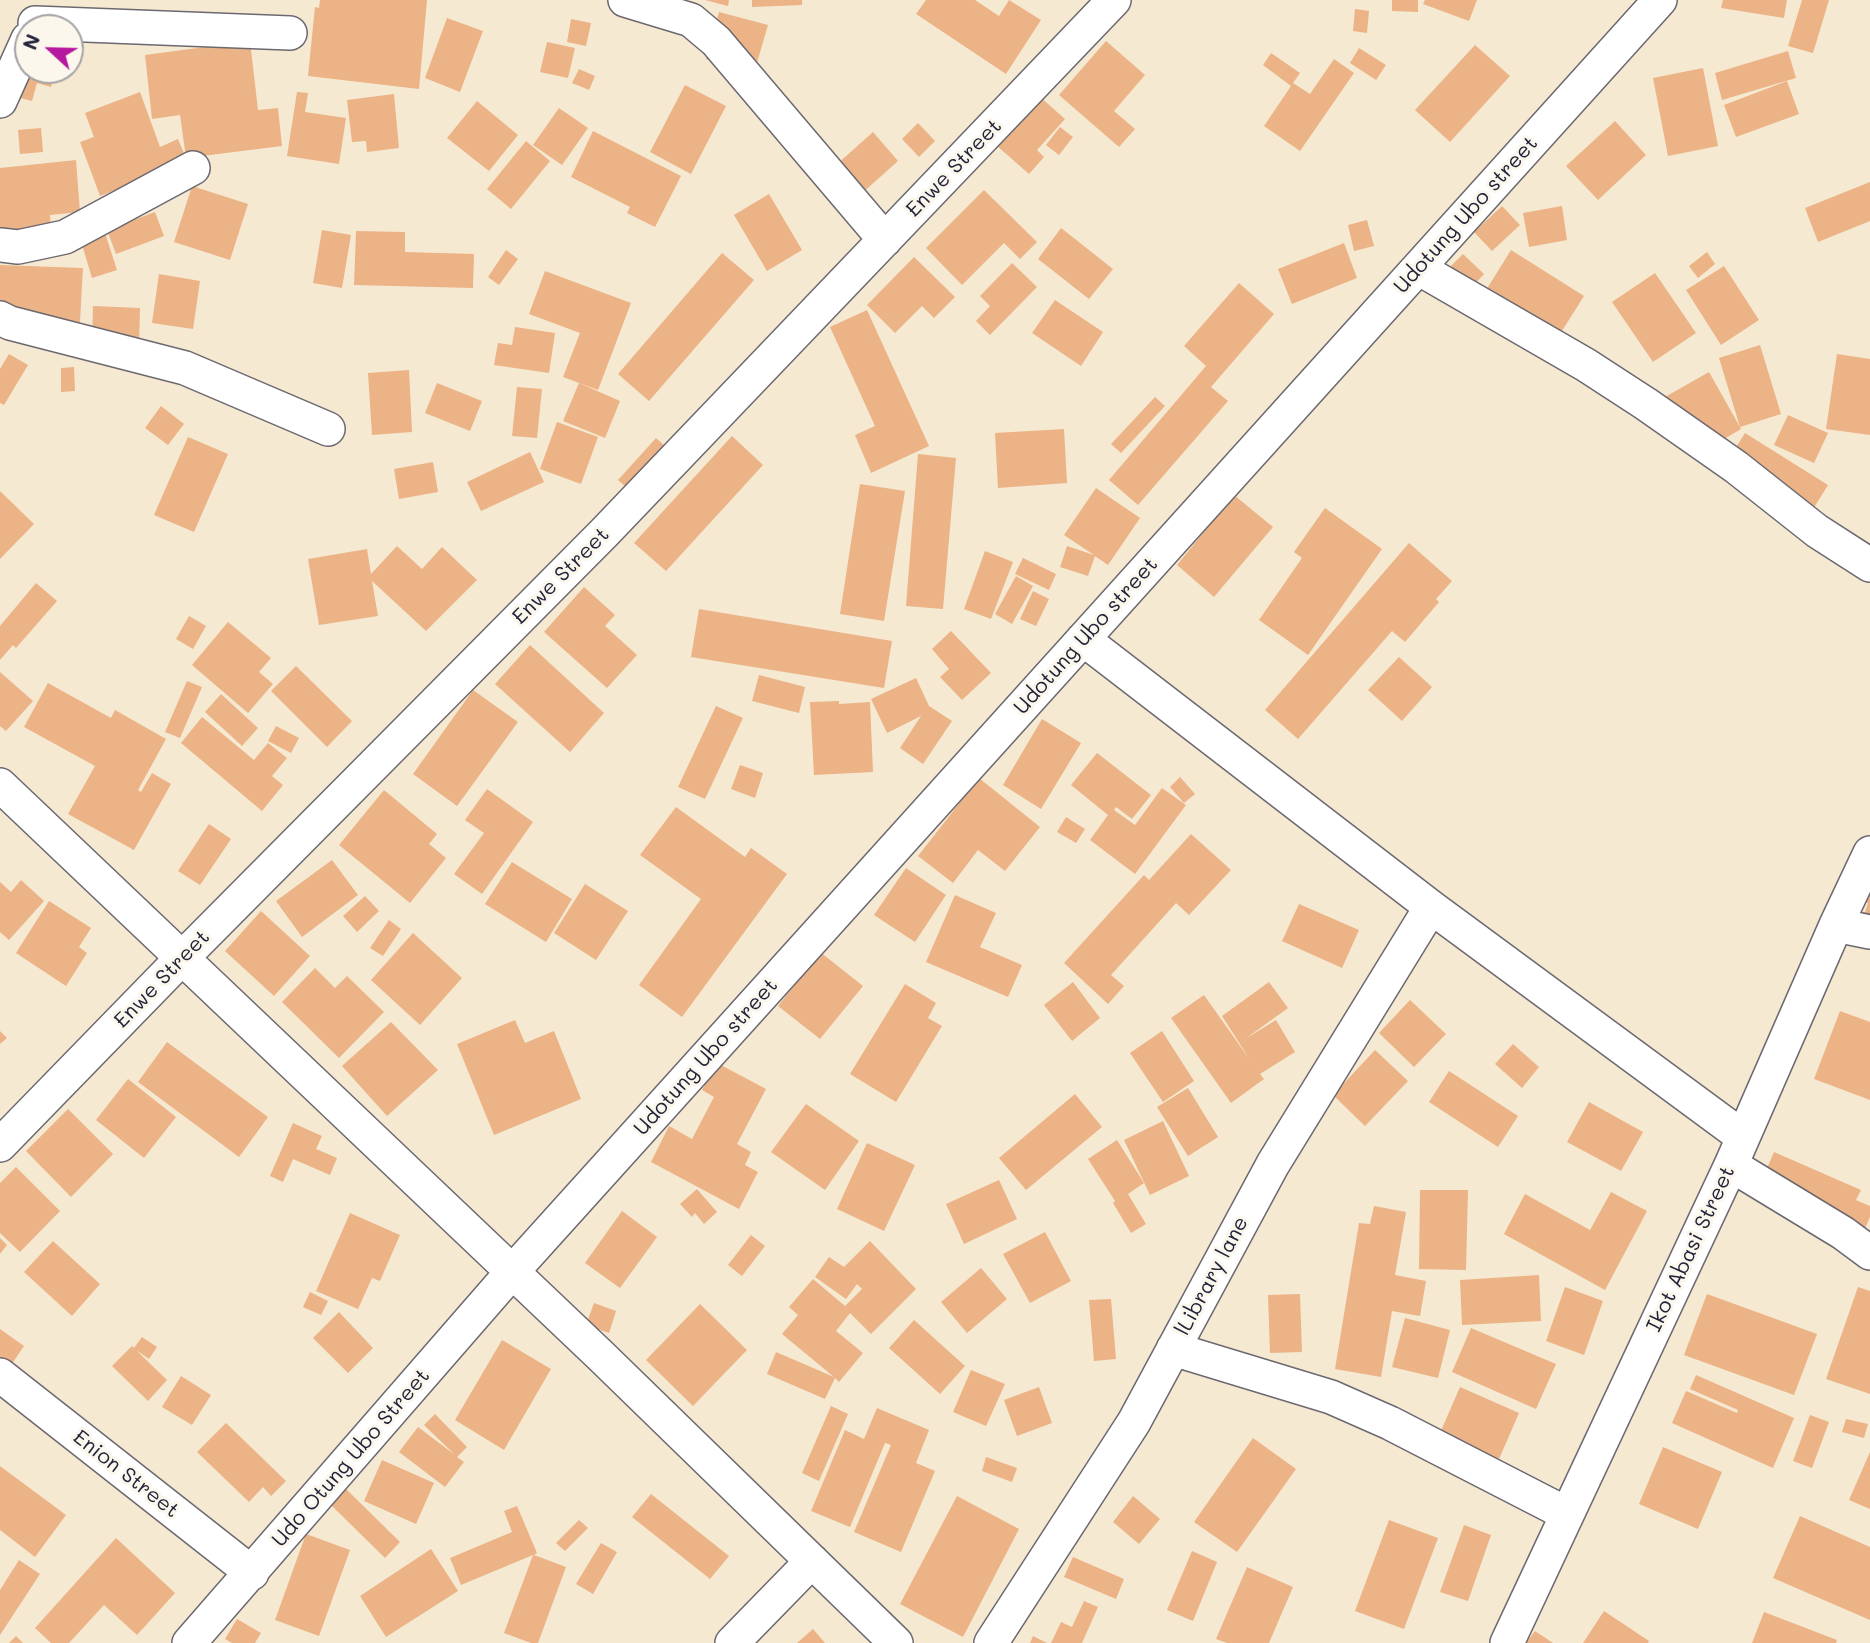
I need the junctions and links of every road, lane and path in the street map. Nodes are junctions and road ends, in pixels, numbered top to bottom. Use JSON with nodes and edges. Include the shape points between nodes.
{"nodes":[{"id":1,"x":625,"y":0,"type":"edge"},
{"id":2,"x":1114,"y":0,"type":"edge"},
{"id":3,"x":1660,"y":0,"type":"edge"},
{"id":4,"x":84,"y":25,"type":"edge"},
{"id":5,"x":290,"y":33,"type":"dead end"},
{"id":6,"x":14,"y":71,"type":"edge"},
{"id":7,"x":0,"y":101,"type":"edge"},
{"id":8,"x":193,"y":168,"type":"dead end"},
{"id":9,"x":885,"y":240,"type":"junction"},
{"id":10,"x":0,"y":245,"type":"edge"},
{"id":11,"x":1418,"y":268,"type":"junction"},
{"id":12,"x":0,"y":318,"type":"edge"},
{"id":13,"x":328,"y":429,"type":"dead end"},
{"id":14,"x":1870,"y":565,"type":"edge"},
{"id":15,"x":1083,"y":639,"type":"junction"},
{"id":16,"x":0,"y":785,"type":"edge"},
{"id":17,"x":1870,"y":853,"type":"edge"},
{"id":18,"x":1430,"y":907,"type":"junction"},
{"id":19,"x":1836,"y":925,"type":"junction"},
{"id":20,"x":1870,"y":932,"type":"edge"},
{"id":21,"x":181,"y":958,"type":"junction"},
{"id":22,"x":0,"y":1145,"type":"edge"},
{"id":23,"x":1737,"y":1151,"type":"junction"},
{"id":24,"x":1870,"y":1253,"type":"edge"},
{"id":25,"x":512,"y":1272,"type":"junction"},
{"id":26,"x":1173,"y":1349,"type":"junction"},
{"id":27,"x":0,"y":1375,"type":"edge"},
{"id":28,"x":1567,"y":1514,"type":"junction"},
{"id":29,"x":812,"y":1561,"type":"junction"},
{"id":30,"x":252,"y":1573,"type":"junction"},
{"id":31,"x":188,"y":1643,"type":"edge"},
{"id":32,"x":732,"y":1643,"type":"edge"},
{"id":33,"x":896,"y":1643,"type":"edge"},
{"id":34,"x":991,"y":1643,"type":"edge"},
{"id":35,"x":1507,"y":1643,"type":"edge"}],
"edges":[{"from":1,"to":9,"type":"street","via":[[691,20],[716,41]]},
{"from":2,"to":9,"type":"street","name":"Enwe Street"},
{"from":3,"to":11,"type":"street","name":"Udotung Ubo street"},
{"from":4,"to":5,"type":"street"},
{"from":6,"to":7,"type":"street"},
{"from":8,"to":10,"type":"street","via":[[65,237],[18,247]]},
{"from":9,"to":21,"type":"street","name":"Enwe Street","via":[[604,533]]},
{"from":11,"to":14,"type":"street","via":[[1616,384]]},
{"from":11,"to":15,"type":"street","name":"Udotung Ubo street"},
{"from":12,"to":13,"type":"street","via":[[185,368]]},
{"from":15,"to":18,"type":"street"},
{"from":15,"to":25,"type":"street","name":"Udotung Ubo street"},
{"from":16,"to":21,"type":"street"},
{"from":17,"to":19,"type":"street","name":"Ikot Abasi Street"},
{"from":18,"to":23,"type":"street"},
{"from":18,"to":26,"type":"street","name":"lLibrary lane","via":[[1273,1164]]},
{"from":19,"to":20,"type":"street"},
{"from":19,"to":23,"type":"street","name":"Ikot Abasi Street"},
{"from":21,"to":22,"type":"street","name":"Enwe Street"},
{"from":21,"to":25,"type":"street"},
{"from":23,"to":24,"type":"street"},
{"from":23,"to":28,"type":"street","name":"Ikot Abasi Street"},
{"from":25,"to":29,"type":"street"},
{"from":25,"to":30,"type":"street","name":"Udo Otung Ubo Street"},
{"from":26,"to":28,"type":"street","via":[[1331,1397]]},
{"from":26,"to":34,"type":"street","name":"lLibrary lane","via":[[1134,1422]]},
{"from":27,"to":30,"type":"street","name":"Enion Street"},
{"from":28,"to":35,"type":"street","name":"Ikot Abasi Street"},
{"from":29,"to":32,"type":"street"},
{"from":29,"to":33,"type":"street"},
{"from":30,"to":31,"type":"street","name":"Udo Otung Ubo Street"}]}
